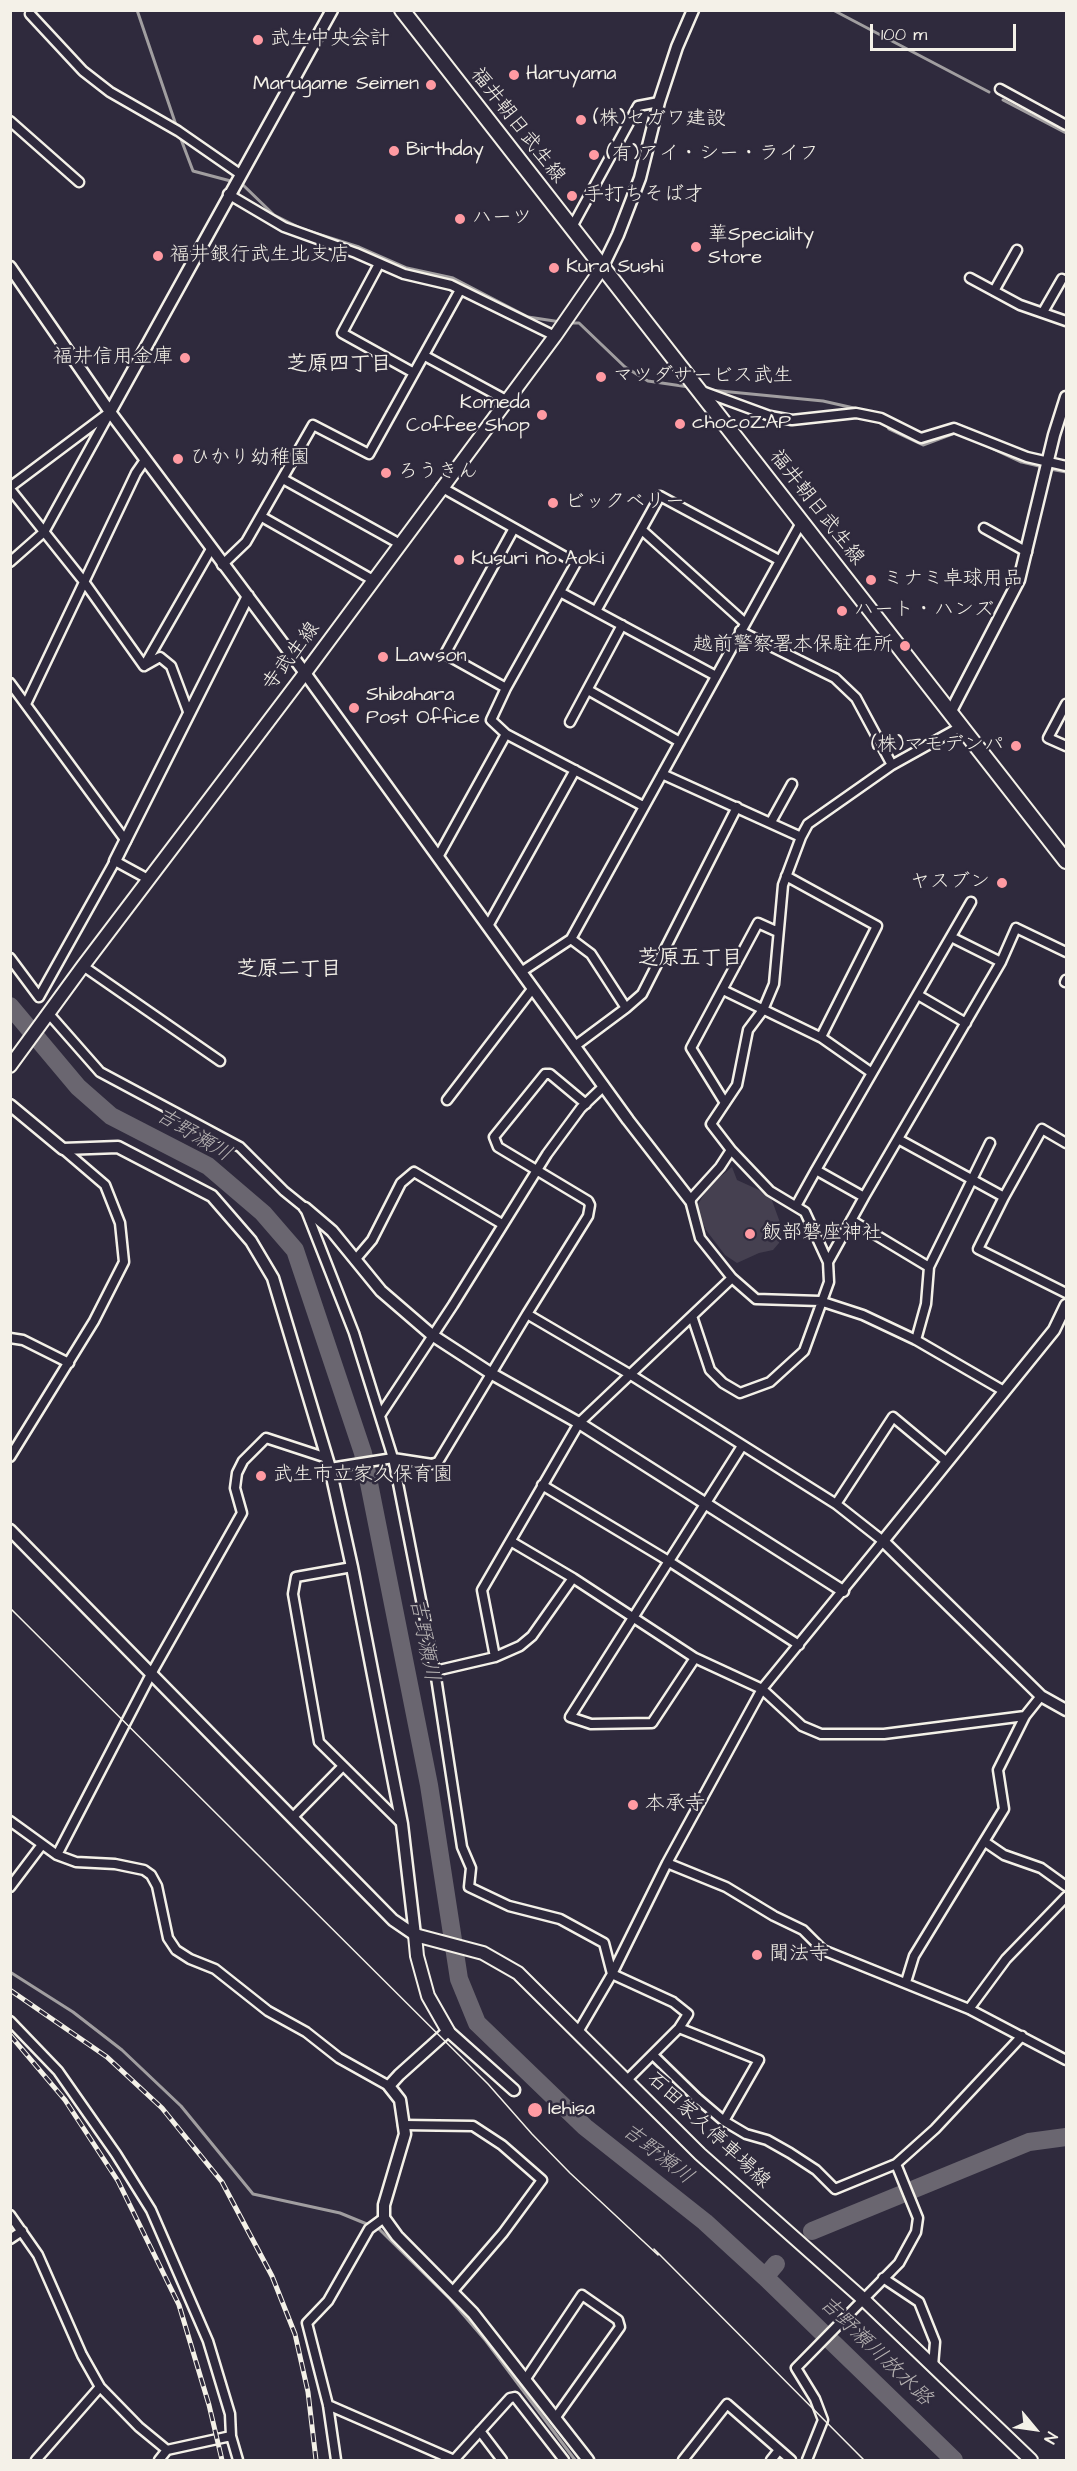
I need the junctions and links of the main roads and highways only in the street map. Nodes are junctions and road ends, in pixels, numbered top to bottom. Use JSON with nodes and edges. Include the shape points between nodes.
{"nodes":[{"id":1,"x":402,"y":10,"type":"edge"},
{"id":2,"x":602,"y":268,"type":"junction"},
{"id":3,"x":1065,"y":855,"type":"edge"},
{"id":4,"x":10,"y":1066,"type":"edge"},
{"id":5,"x":448,"y":2031,"type":"road end"},
{"id":6,"x":1031,"y":2460,"type":"edge"}],
"edges":[{"from":1,"to":2,"type":"main road","name":"福井朝日武生線"},
{"from":2,"to":3,"type":"main road","name":"福井朝日武生線"},
{"from":2,"to":4,"type":"main road","name":"寺武生線"},
{"from":5,"to":6,"type":"main road","name":"石田家久停車場線","via":[[428,1996],[415,1935],[492,1957],[518,1973],[700,2154],[862,2298]]}]}
